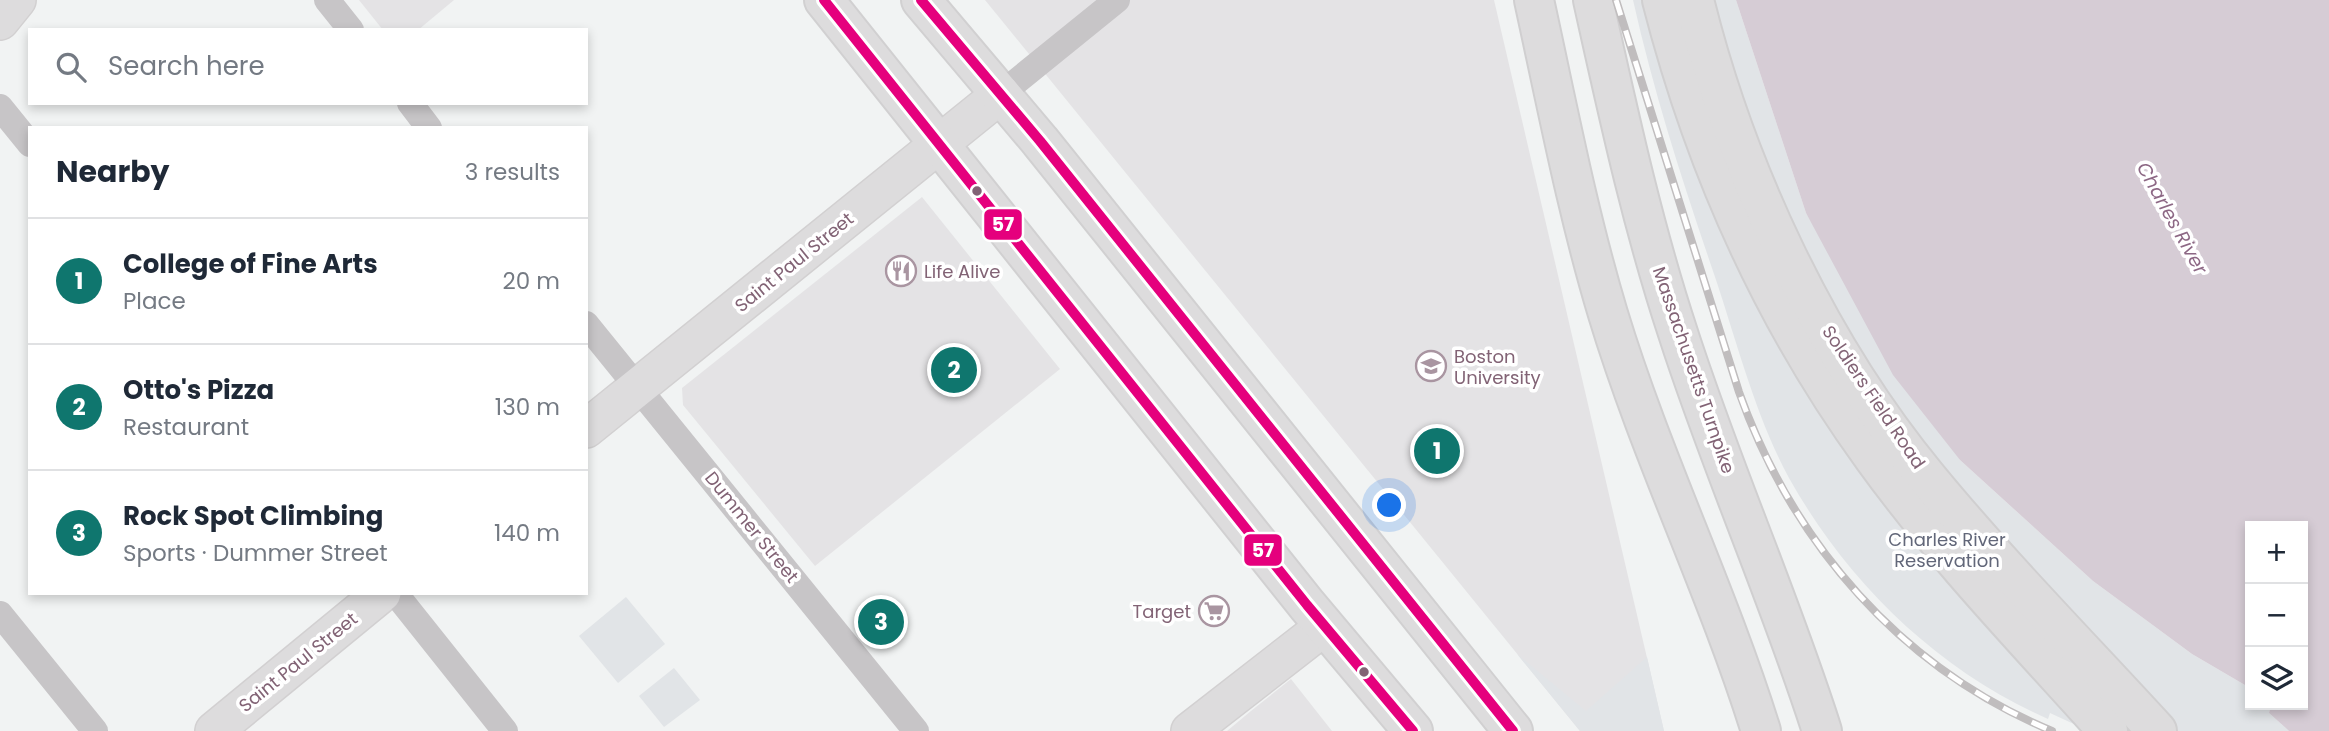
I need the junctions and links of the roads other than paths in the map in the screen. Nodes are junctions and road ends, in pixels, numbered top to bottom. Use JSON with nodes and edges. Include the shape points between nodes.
{"nodes":[{"id":1,"x":17,"y":0,"type":"edge"},
{"id":2,"x":327,"y":0,"type":"edge"},
{"id":3,"x":824,"y":0,"type":"edge"},
{"id":4,"x":921,"y":0,"type":"edge"},
{"id":5,"x":1117,"y":0,"type":"edge"},
{"id":6,"x":1534,"y":0,"type":"edge"},
{"id":7,"x":1593,"y":0,"type":"edge"},
{"id":8,"x":1662,"y":0,"type":"edge"},
{"id":9,"x":1695,"y":0,"type":"edge"},
{"id":10,"x":0,"y":21,"type":"edge"},
{"id":11,"x":349,"y":28,"type":"edge"},
{"id":12,"x":1001,"y":94,"type":"junction"},
{"id":13,"x":412,"y":105,"type":"edge"},
{"id":14,"x":0,"y":107,"type":"edge"},
{"id":15,"x":427,"y":126,"type":"edge"},
{"id":16,"x":28,"y":142,"type":"edge"},
{"id":17,"x":941,"y":143,"type":"junction"},
{"id":18,"x":588,"y":327,"type":"edge"},
{"id":19,"x":637,"y":388,"type":"junction"},
{"id":20,"x":588,"y":427,"type":"edge"},
{"id":21,"x":380,"y":595,"type":"edge"},
{"id":22,"x":397,"y":595,"type":"edge"},
{"id":23,"x":0,"y":614,"type":"edge"},
{"id":24,"x":1325,"y":626,"type":"junction"},
{"id":25,"x":95,"y":731,"type":"edge"},
{"id":26,"x":214,"y":731,"type":"edge"},
{"id":27,"x":505,"y":731,"type":"edge"},
{"id":28,"x":916,"y":731,"type":"edge"},
{"id":29,"x":1189,"y":731,"type":"edge"},
{"id":30,"x":1413,"y":731,"type":"edge"},
{"id":31,"x":1513,"y":731,"type":"edge"},
{"id":32,"x":1761,"y":731,"type":"edge"},
{"id":33,"x":1822,"y":731,"type":"edge"},
{"id":34,"x":2108,"y":731,"type":"edge"},
{"id":35,"x":2157,"y":731,"type":"edge"}],
"edges":[{"from":1,"to":10,"type":"main road"},
{"from":2,"to":11,"type":"street"},
{"from":3,"to":17,"type":"main road"},
{"from":4,"to":12,"type":"main road"},
{"from":5,"to":12,"type":"street"},
{"from":6,"to":32,"type":"main road","via":[[1574,184],[1609,316]]},
{"from":7,"to":33,"type":"main road","name":"Massachusetts Turnpike","via":[[1665,292]]},
{"from":8,"to":34,"type":"main road","name":"Soldiers Field Road","via":[[1723,186],[1801,345],[1873,458],[1928,529]]},
{"from":9,"to":35,"type":"main road","name":"Soldiers Field Road","via":[[1723,94],[1769,214],[1808,294],[1861,384],[1926,475]]},
{"from":12,"to":17,"type":"main road","name":"Saint Paul Street"},
{"from":12,"to":31,"type":"main road"},
{"from":13,"to":15,"type":"street"},
{"from":14,"to":16,"type":"street"},
{"from":17,"to":19,"type":"main road","name":"Saint Paul Street"},
{"from":17,"to":24,"type":"main road"},
{"from":18,"to":19,"type":"street","name":"Dummer Street"},
{"from":19,"to":20,"type":"main road","name":"Saint Paul Street"},
{"from":19,"to":28,"type":"street","name":"Dummer Street"},
{"from":21,"to":26,"type":"main road","name":"Saint Paul Street"},
{"from":22,"to":27,"type":"street"},
{"from":23,"to":25,"type":"street"},
{"from":24,"to":29,"type":"main road"},
{"from":24,"to":30,"type":"main road"}]}
